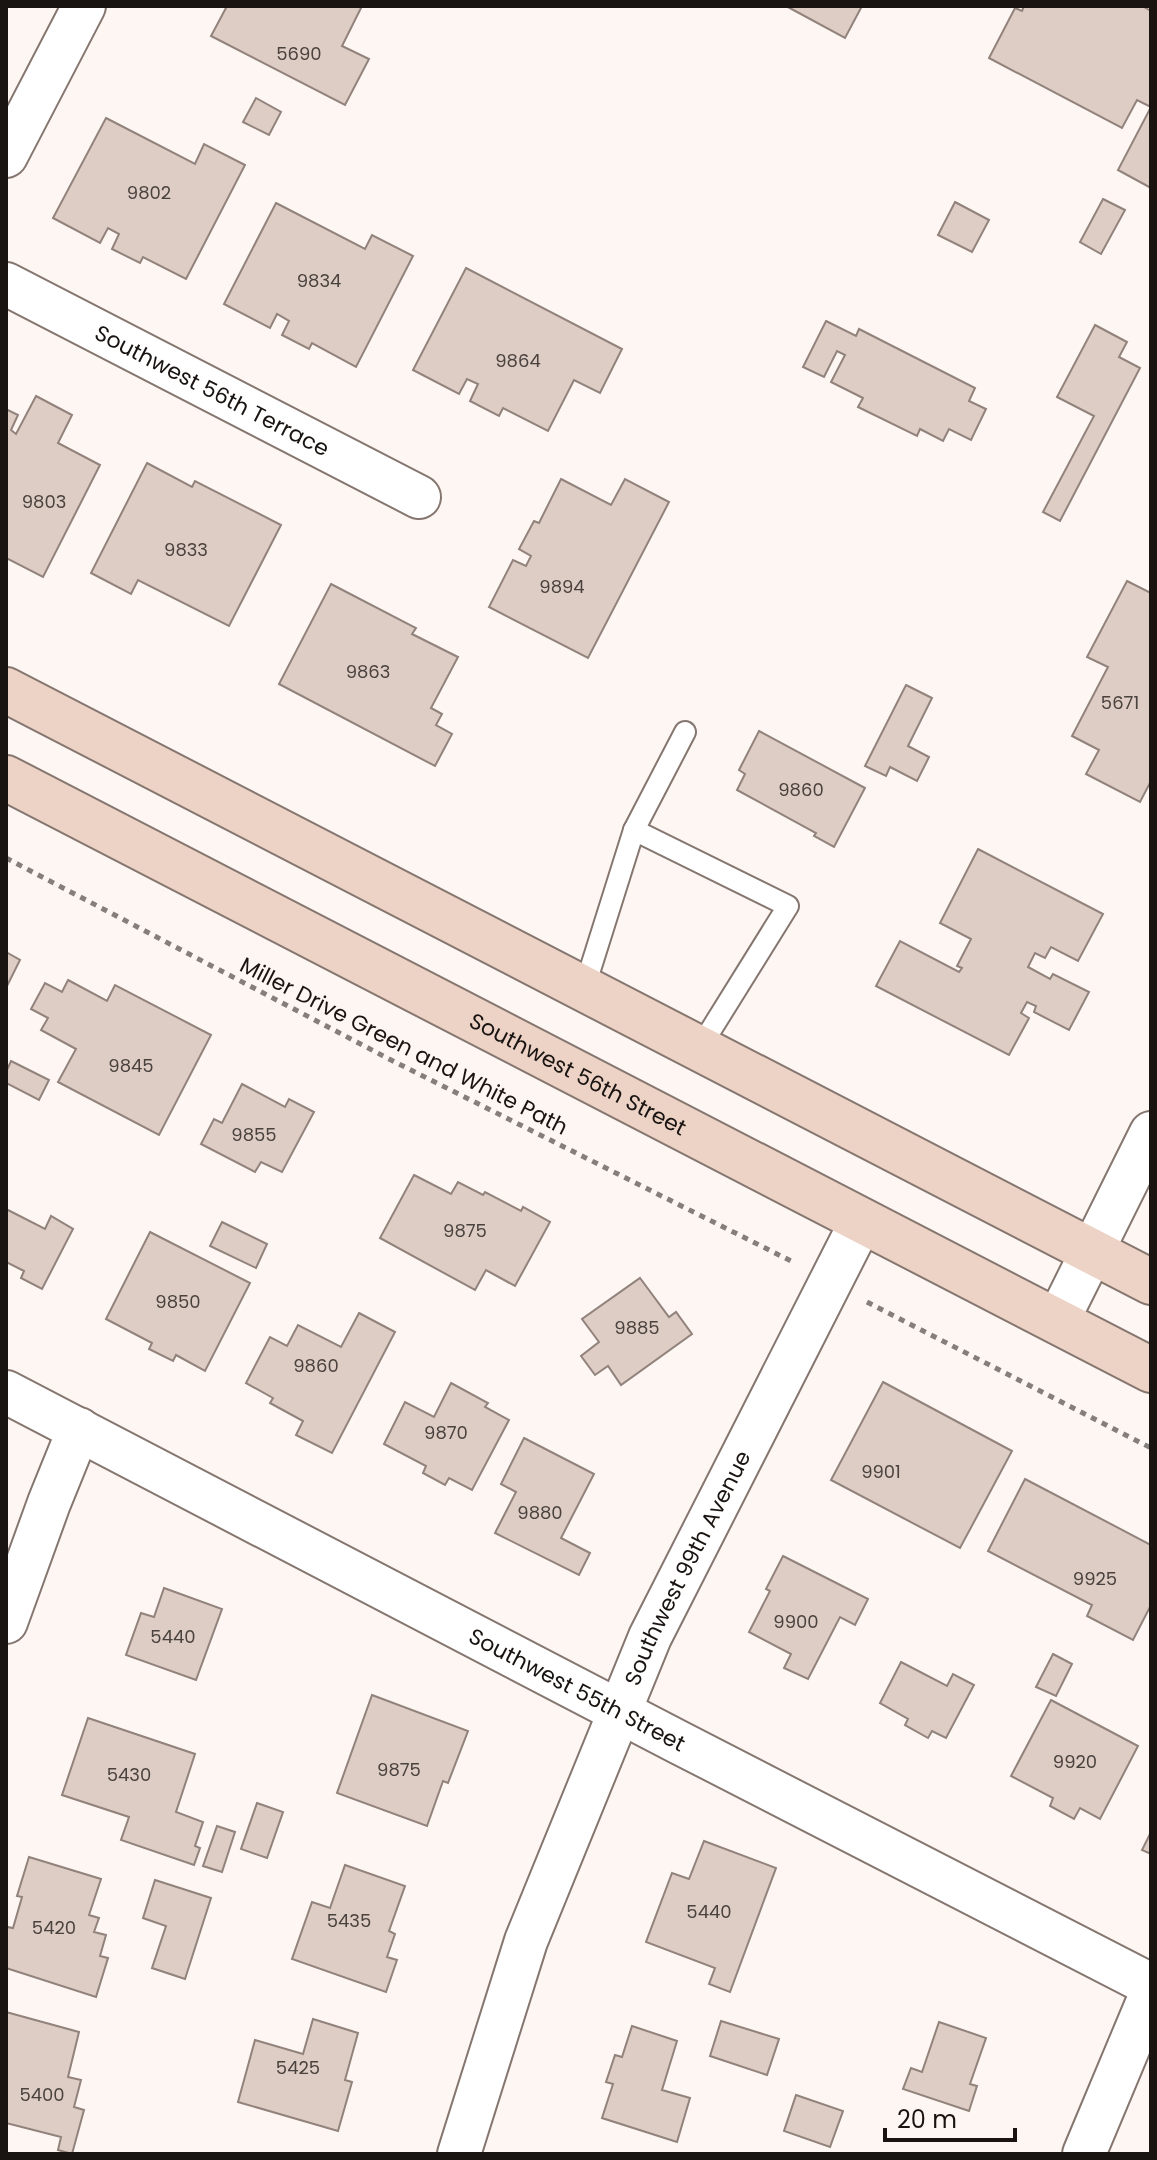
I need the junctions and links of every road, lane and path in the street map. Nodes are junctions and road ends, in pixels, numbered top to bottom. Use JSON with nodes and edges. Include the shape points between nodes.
{"nodes":[{"id":1,"x":84,"y":6,"type":"edge"},
{"id":2,"x":6,"y":156,"type":"edge"},
{"id":3,"x":6,"y":284,"type":"edge"},
{"id":4,"x":419,"y":497,"type":"dead end"},
{"id":5,"x":6,"y":690,"type":"edge"},
{"id":6,"x":685,"y":732,"type":"dead end"},
{"id":7,"x":6,"y":778,"type":"edge"},
{"id":8,"x":634,"y":830,"type":"junction"},
{"id":9,"x":6,"y":858,"type":"edge"},
{"id":10,"x":584,"y":989,"type":"junction"},
{"id":11,"x":699,"y":1049,"type":"junction"},
{"id":12,"x":1151,"y":1133,"type":"edge"},
{"id":13,"x":862,"y":1220,"type":"junction"},
{"id":14,"x":1093,"y":1252,"type":"junction"},
{"id":15,"x":790,"y":1260,"type":"dead end"},
{"id":16,"x":1151,"y":1282,"type":"edge"},
{"id":17,"x":867,"y":1301,"type":"dead end"},
{"id":18,"x":1057,"y":1322,"type":"junction"},
{"id":19,"x":1151,"y":1370,"type":"edge"},
{"id":20,"x":6,"y":1392,"type":"edge"},
{"id":21,"x":79,"y":1429,"type":"junction"},
{"id":22,"x":1151,"y":1448,"type":"edge"},
{"id":23,"x":6,"y":1622,"type":"edge"},
{"id":24,"x":619,"y":1712,"type":"junction"},
{"id":25,"x":1151,"y":1985,"type":"edge"},
{"id":26,"x":1151,"y":1994,"type":"edge"},
{"id":27,"x":459,"y":2154,"type":"edge"},
{"id":28,"x":1084,"y":2154,"type":"edge"}],
"edges":[{"from":1,"to":2,"type":"street"},
{"from":3,"to":4,"type":"street","name":"Southwest 56th Terrace"},
{"from":5,"to":10,"type":"main road"},
{"from":6,"to":8,"type":"lane"},
{"from":7,"to":13,"type":"main road","name":"Southwest 56th Street"},
{"from":8,"to":10,"type":"lane"},
{"from":8,"to":11,"type":"lane","via":[[788,906]]},
{"from":9,"to":15,"type":"path","name":"Miller Drive Green and White Path","via":[[391,1060]]},
{"from":10,"to":11,"type":"main road"},
{"from":11,"to":14,"type":"main road"},
{"from":12,"to":14,"type":"street"},
{"from":13,"to":18,"type":"main road","name":"Southwest 56th Street"},
{"from":13,"to":24,"type":"street","name":"Southwest 99th Avenue","via":[[650,1637]]},
{"from":14,"to":16,"type":"main road"},
{"from":14,"to":18,"type":"street"},
{"from":17,"to":22,"type":"path"},
{"from":18,"to":19,"type":"main road","name":"Southwest 56th Street"},
{"from":20,"to":21,"type":"street","name":"Southwest 55th Street"},
{"from":21,"to":23,"type":"street"},
{"from":21,"to":24,"type":"street","name":"Southwest 55th Street"},
{"from":24,"to":25,"type":"street","name":"Southwest 55th Street"},
{"from":24,"to":27,"type":"street","name":"Southwest 99th Avenue","via":[[526,1941]]},
{"from":26,"to":28,"type":"street"}]}
